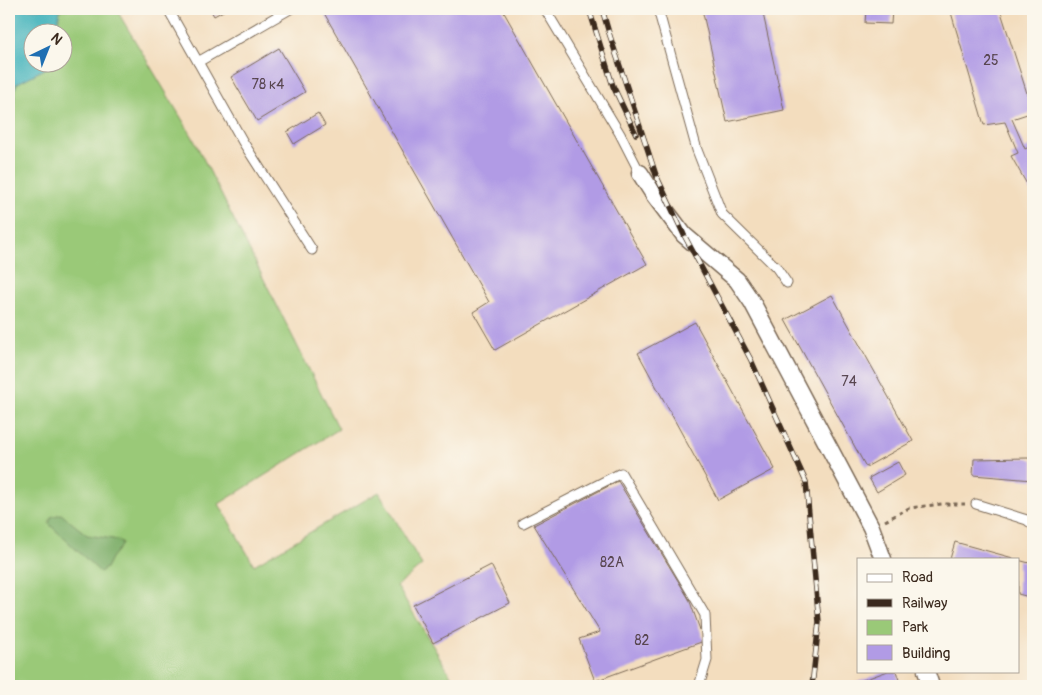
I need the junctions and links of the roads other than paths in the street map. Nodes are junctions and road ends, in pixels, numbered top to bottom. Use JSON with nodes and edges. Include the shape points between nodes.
{"nodes":[{"id":1,"x":168,"y":9,"type":"edge"},
{"id":2,"x":290,"y":9,"type":"edge"},
{"id":3,"x":545,"y":9,"type":"edge"},
{"id":4,"x":658,"y":9,"type":"edge"},
{"id":5,"x":198,"y":62,"type":"junction"},
{"id":6,"x":640,"y":173,"type":"joint"},
{"id":7,"x":312,"y":250,"type":"dead end"},
{"id":8,"x":787,"y":283,"type":"dead end"},
{"id":9,"x":976,"y":504,"type":"road end"},
{"id":10,"x":523,"y":523,"type":"dead end"},
{"id":11,"x":1033,"y":525,"type":"edge"},
{"id":12,"x":883,"y":558,"type":"edge"},
{"id":13,"x":926,"y":672,"type":"edge"},
{"id":14,"x":699,"y":686,"type":"edge"},
{"id":15,"x":931,"y":686,"type":"edge"}],
"edges":[{"from":1,"to":5,"type":"lane"},
{"from":2,"to":5,"type":"lane"},
{"from":3,"to":6,"type":"lane"},
{"from":4,"to":8,"type":"lane","via":[[697,150],[722,214],[776,267]]},
{"from":5,"to":7,"type":"lane","via":[[243,142]]},
{"from":6,"to":12,"type":"street","via":[[684,235],[737,280],[752,302],[871,528]]},
{"from":9,"to":11,"type":"lane","via":[[1027,520]]},
{"from":10,"to":14,"type":"lane","via":[[620,474],[705,615],[707,660]]},
{"from":13,"to":15,"type":"street"}]}
